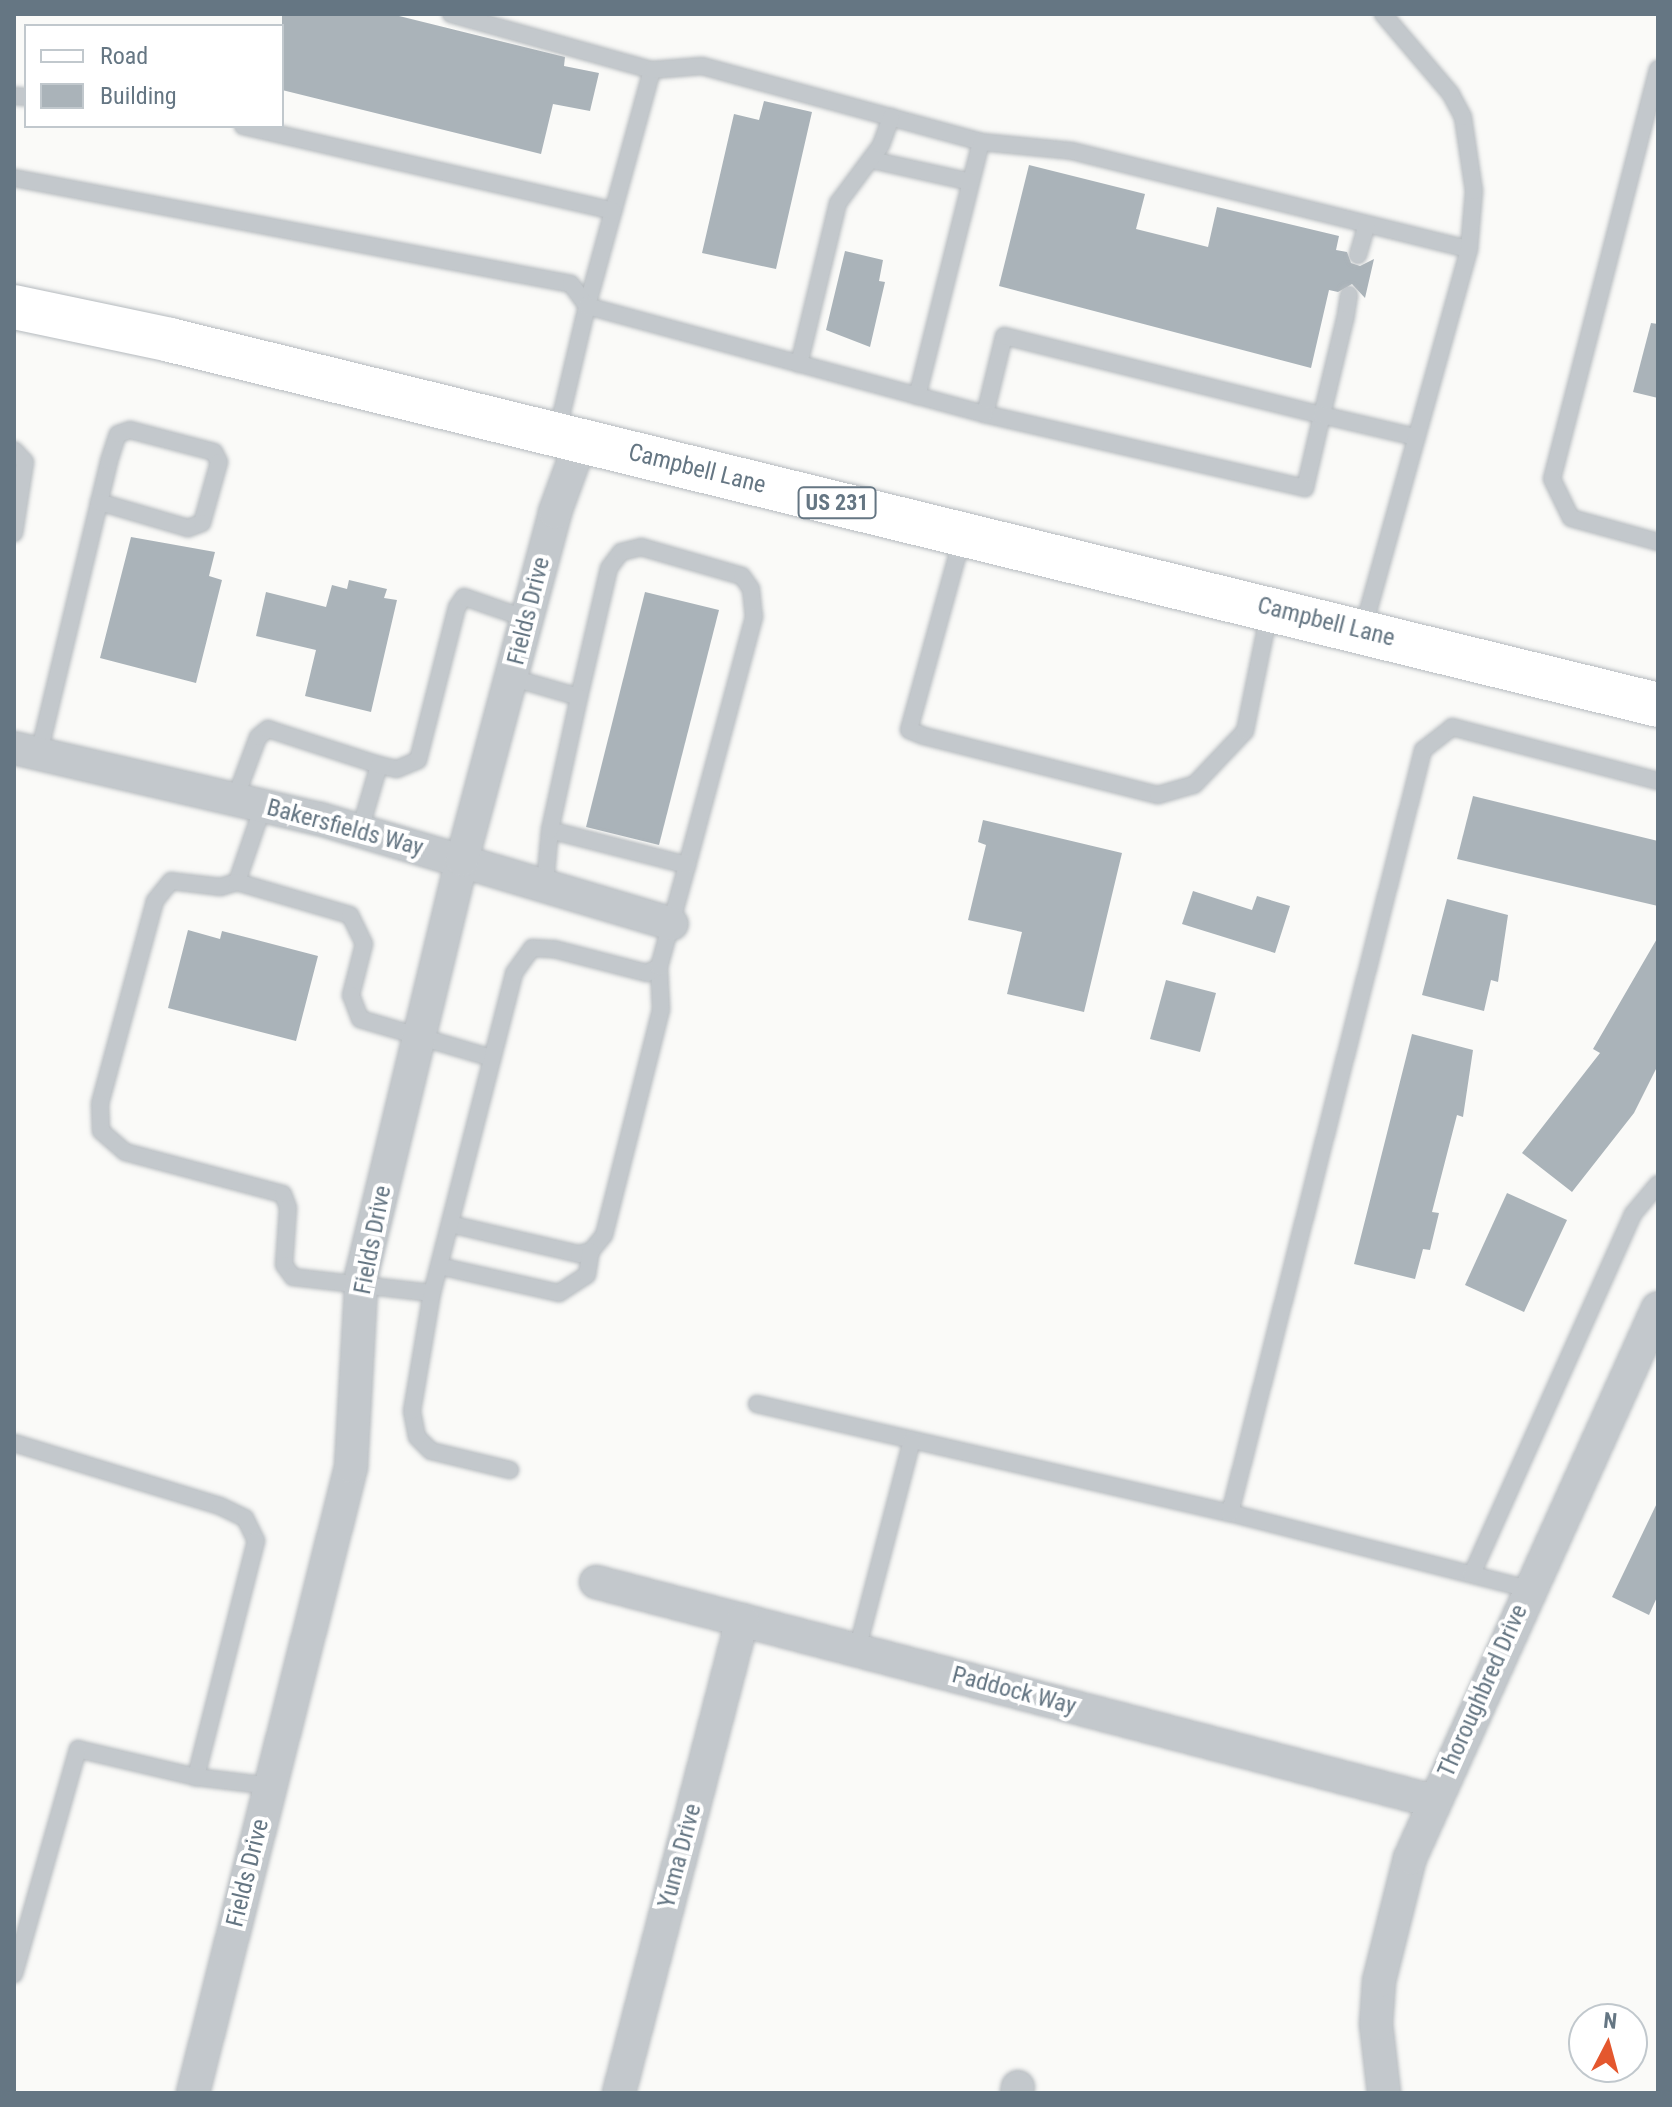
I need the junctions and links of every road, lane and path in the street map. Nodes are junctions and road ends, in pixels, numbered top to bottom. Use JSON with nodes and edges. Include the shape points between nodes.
{"nodes":[{"id":1,"x":451,"y":14,"type":"edge"},
{"id":2,"x":1383,"y":14,"type":"edge"},
{"id":3,"x":1658,"y":69,"type":"edge"},
{"id":4,"x":652,"y":70,"type":"junction"},
{"id":5,"x":891,"y":117,"type":"junction"},
{"id":6,"x":252,"y":128,"type":"edge"},
{"id":7,"x":981,"y":142,"type":"junction"},
{"id":8,"x":872,"y":160,"type":"junction"},
{"id":9,"x":14,"y":178,"type":"edge"},
{"id":10,"x":971,"y":182,"type":"junction"},
{"id":11,"x":613,"y":211,"type":"junction"},
{"id":12,"x":1367,"y":224,"type":"junction"},
{"id":13,"x":1469,"y":249,"type":"junction"},
{"id":14,"x":1358,"y":255,"type":"dead end"},
{"id":15,"x":1349,"y":295,"type":"dead end"},
{"id":16,"x":587,"y":306,"type":"junction"},
{"id":17,"x":14,"y":307,"type":"edge"},
{"id":18,"x":799,"y":364,"type":"junction"},
{"id":19,"x":917,"y":396,"type":"junction"},
{"id":20,"x":985,"y":414,"type":"junction"},
{"id":21,"x":1322,"y":415,"type":"junction"},
{"id":22,"x":1416,"y":437,"type":"junction"},
{"id":23,"x":569,"y":438,"type":"junction"},
{"id":24,"x":14,"y":450,"type":"edge"},
{"id":25,"x":99,"y":502,"type":"junction"},
{"id":26,"x":14,"y":533,"type":"edge"},
{"id":27,"x":964,"y":534,"type":"junction"},
{"id":28,"x":1658,"y":542,"type":"edge"},
{"id":29,"x":1269,"y":608,"type":"junction"},
{"id":30,"x":527,"y":619,"type":"junction"},
{"id":31,"x":1363,"y":631,"type":"junction"},
{"id":32,"x":513,"y":678,"type":"junction"},
{"id":33,"x":579,"y":697,"type":"junction"},
{"id":34,"x":1658,"y":705,"type":"edge"},
{"id":35,"x":26,"y":750,"type":"edge"},
{"id":36,"x":379,"y":765,"type":"junction"},
{"id":37,"x":1658,"y":781,"type":"edge"},
{"id":38,"x":249,"y":802,"type":"junction"},
{"id":39,"x":360,"y":830,"type":"junction"},
{"id":40,"x":550,"y":830,"type":"junction"},
{"id":41,"x":462,"y":860,"type":"junction"},
{"id":42,"x":687,"y":865,"type":"junction"},
{"id":43,"x":237,"y":882,"type":"junction"},
{"id":44,"x":545,"y":883,"type":"junction"},
{"id":45,"x":672,"y":924,"type":"junction"},
{"id":46,"x":659,"y":967,"type":"junction"},
{"id":47,"x":418,"y":1040,"type":"junction"},
{"id":48,"x":492,"y":1058,"type":"junction"},
{"id":49,"x":1658,"y":1184,"type":"edge"},
{"id":50,"x":450,"y":1224,"type":"junction"},
{"id":51,"x":591,"y":1251,"type":"junction"},
{"id":52,"x":439,"y":1266,"type":"junction"},
{"id":53,"x":361,"y":1287,"type":"junction"},
{"id":54,"x":432,"y":1293,"type":"junction"},
{"id":55,"x":1658,"y":1308,"type":"edge"},
{"id":56,"x":757,"y":1404,"type":"dead end"},
{"id":57,"x":912,"y":1440,"type":"junction"},
{"id":58,"x":14,"y":1443,"type":"edge"},
{"id":59,"x":510,"y":1470,"type":"dead end"},
{"id":60,"x":1230,"y":1513,"type":"junction"},
{"id":61,"x":1472,"y":1574,"type":"junction"},
{"id":62,"x":596,"y":1582,"type":"dead end"},
{"id":63,"x":1529,"y":1589,"type":"junction"},
{"id":64,"x":742,"y":1620,"type":"junction"},
{"id":65,"x":857,"y":1650,"type":"junction"},
{"id":66,"x":196,"y":1777,"type":"junction"},
{"id":67,"x":270,"y":1786,"type":"junction"},
{"id":68,"x":1433,"y":1801,"type":"junction"},
{"id":69,"x":17,"y":1955,"type":"edge"},
{"id":70,"x":14,"y":1974,"type":"edge"},
{"id":71,"x":193,"y":2093,"type":"edge"},
{"id":72,"x":619,"y":2093,"type":"edge"},
{"id":73,"x":1384,"y":2093,"type":"edge"}],
"edges":[{"from":1,"to":4,"type":"lane"},
{"from":2,"to":13,"type":"lane","via":[[1451,94],[1463,117],[1474,191]]},
{"from":3,"to":28,"type":"lane","via":[[1552,479],[1571,518]]},
{"from":4,"to":5,"type":"lane","via":[[702,66]]},
{"from":4,"to":11,"type":"lane"},
{"from":5,"to":7,"type":"lane"},
{"from":5,"to":8,"type":"lane"},
{"from":6,"to":11,"type":"lane"},
{"from":7,"to":10,"type":"lane"},
{"from":7,"to":12,"type":"lane","via":[[1072,151]]},
{"from":8,"to":10,"type":"lane"},
{"from":8,"to":18,"type":"lane","via":[[838,203]]},
{"from":9,"to":16,"type":"lane","via":[[571,284]]},
{"from":10,"to":19,"type":"lane"},
{"from":11,"to":16,"type":"lane"},
{"from":12,"to":13,"type":"lane"},
{"from":12,"to":14,"type":"lane"},
{"from":13,"to":22,"type":"lane"},
{"from":15,"to":21,"type":"lane"},
{"from":16,"to":18,"type":"lane"},
{"from":16,"to":23,"type":"lane"},
{"from":17,"to":23,"type":"main road","name":"Campbell Lane","number":"US 231"},
{"from":18,"to":19,"type":"lane"},
{"from":19,"to":20,"type":"lane"},
{"from":20,"to":21,"type":"lane","via":[[1305,488]]},
{"from":20,"to":21,"type":"lane","via":[[1004,336]]},
{"from":21,"to":22,"type":"lane"},
{"from":22,"to":31,"type":"lane"},
{"from":23,"to":27,"type":"main road","name":"Campbell Lane","number":"US 231"},
{"from":23,"to":30,"type":"street","name":"Fields Drive"},
{"from":24,"to":26,"type":"lane","via":[[25,462]]},
{"from":25,"to":25,"type":"lane","via":[[118,434],[130,430],[214,452],[219,462],[202,523],[188,528]]},
{"from":25,"to":35,"type":"lane"},
{"from":27,"to":29,"type":"main road","name":"Campbell Lane","number":"US 231"},
{"from":27,"to":29,"type":"lane","via":[[909,730],[1158,795],[1194,785],[1245,731]]},
{"from":29,"to":31,"type":"main road","name":"Campbell Lane","number":"US 231"},
{"from":30,"to":32,"type":"street","name":"Fields Drive"},
{"from":30,"to":36,"type":"lane","via":[[464,597],[457,607],[418,760],[397,769]]},
{"from":31,"to":34,"type":"main road","name":"Campbell Lane","number":"US 231"},
{"from":32,"to":33,"type":"lane"},
{"from":32,"to":41,"type":"street","name":"Fields Drive"},
{"from":33,"to":40,"type":"lane"},
{"from":33,"to":42,"type":"lane","via":[[609,568],[621,552],[641,547],[742,576],[751,589],[754,617]]},
{"from":35,"to":38,"type":"street","name":"Bakersfields Way"},
{"from":36,"to":38,"type":"lane","via":[[268,729],[258,737]]},
{"from":36,"to":39,"type":"lane"},
{"from":37,"to":60,"type":"lane","via":[[1452,727],[1423,750]]},
{"from":38,"to":39,"type":"street","name":"Bakersfields Way"},
{"from":38,"to":43,"type":"lane"},
{"from":39,"to":41,"type":"street","name":"Bakersfields Way"},
{"from":40,"to":42,"type":"lane"},
{"from":40,"to":44,"type":"lane"},
{"from":41,"to":44,"type":"street","name":"Bakersfields Way"},
{"from":41,"to":47,"type":"street","name":"Fields Drive"},
{"from":42,"to":45,"type":"lane"},
{"from":43,"to":47,"type":"lane","via":[[350,915],[364,944],[351,995],[354,1011],[370,1026]]},
{"from":43,"to":53,"type":"lane","via":[[221,887],[185,880],[162,889],[100,1104],[101,1131],[125,1152],[283,1194],[288,1208],[284,1265],[293,1277]]},
{"from":44,"to":45,"type":"street","name":"Bakersfields Way"},
{"from":45,"to":46,"type":"lane"},
{"from":46,"to":48,"type":"lane","via":[[647,973],[532,948],[514,973]]},
{"from":46,"to":51,"type":"lane","via":[[661,1009],[630,1142],[612,1215]]},
{"from":47,"to":48,"type":"lane"},
{"from":47,"to":53,"type":"street","name":"Fields Drive"},
{"from":48,"to":50,"type":"lane"},
{"from":49,"to":61,"type":"lane","via":[[1633,1214]]},
{"from":50,"to":51,"type":"lane","via":[[579,1254]]},
{"from":50,"to":52,"type":"lane"},
{"from":51,"to":52,"type":"lane","via":[[587,1275],[559,1293]]},
{"from":52,"to":54,"type":"lane"},
{"from":53,"to":54,"type":"lane"},
{"from":53,"to":67,"type":"street","name":"Fields Drive","via":[[351,1467]]},
{"from":54,"to":59,"type":"lane","via":[[414,1378],[417,1437],[431,1451]]},
{"from":55,"to":63,"type":"street","name":"Thoroughbred Drive"},
{"from":56,"to":57,"type":"lane"},
{"from":57,"to":60,"type":"lane"},
{"from":57,"to":65,"type":"lane"},
{"from":58,"to":66,"type":"lane","via":[[220,1506],[245,1518],[252,1528],[256,1554]]},
{"from":60,"to":61,"type":"lane"},
{"from":61,"to":63,"type":"lane"},
{"from":62,"to":64,"type":"street","name":"Paddock Way"},
{"from":63,"to":68,"type":"street","name":"Thoroughbred Drive"},
{"from":64,"to":65,"type":"street","name":"Paddock Way"},
{"from":64,"to":72,"type":"street","name":"Yuma Drive"},
{"from":65,"to":68,"type":"street","name":"Paddock Way"},
{"from":66,"to":67,"type":"lane"},
{"from":66,"to":69,"type":"lane","via":[[78,1749]]},
{"from":67,"to":71,"type":"street","name":"Fields Drive"},
{"from":68,"to":73,"type":"street","name":"Thoroughbred Drive","via":[[1410,1858],[1383,1954],[1376,2024]]},
{"from":69,"to":70,"type":"lane"}]}
